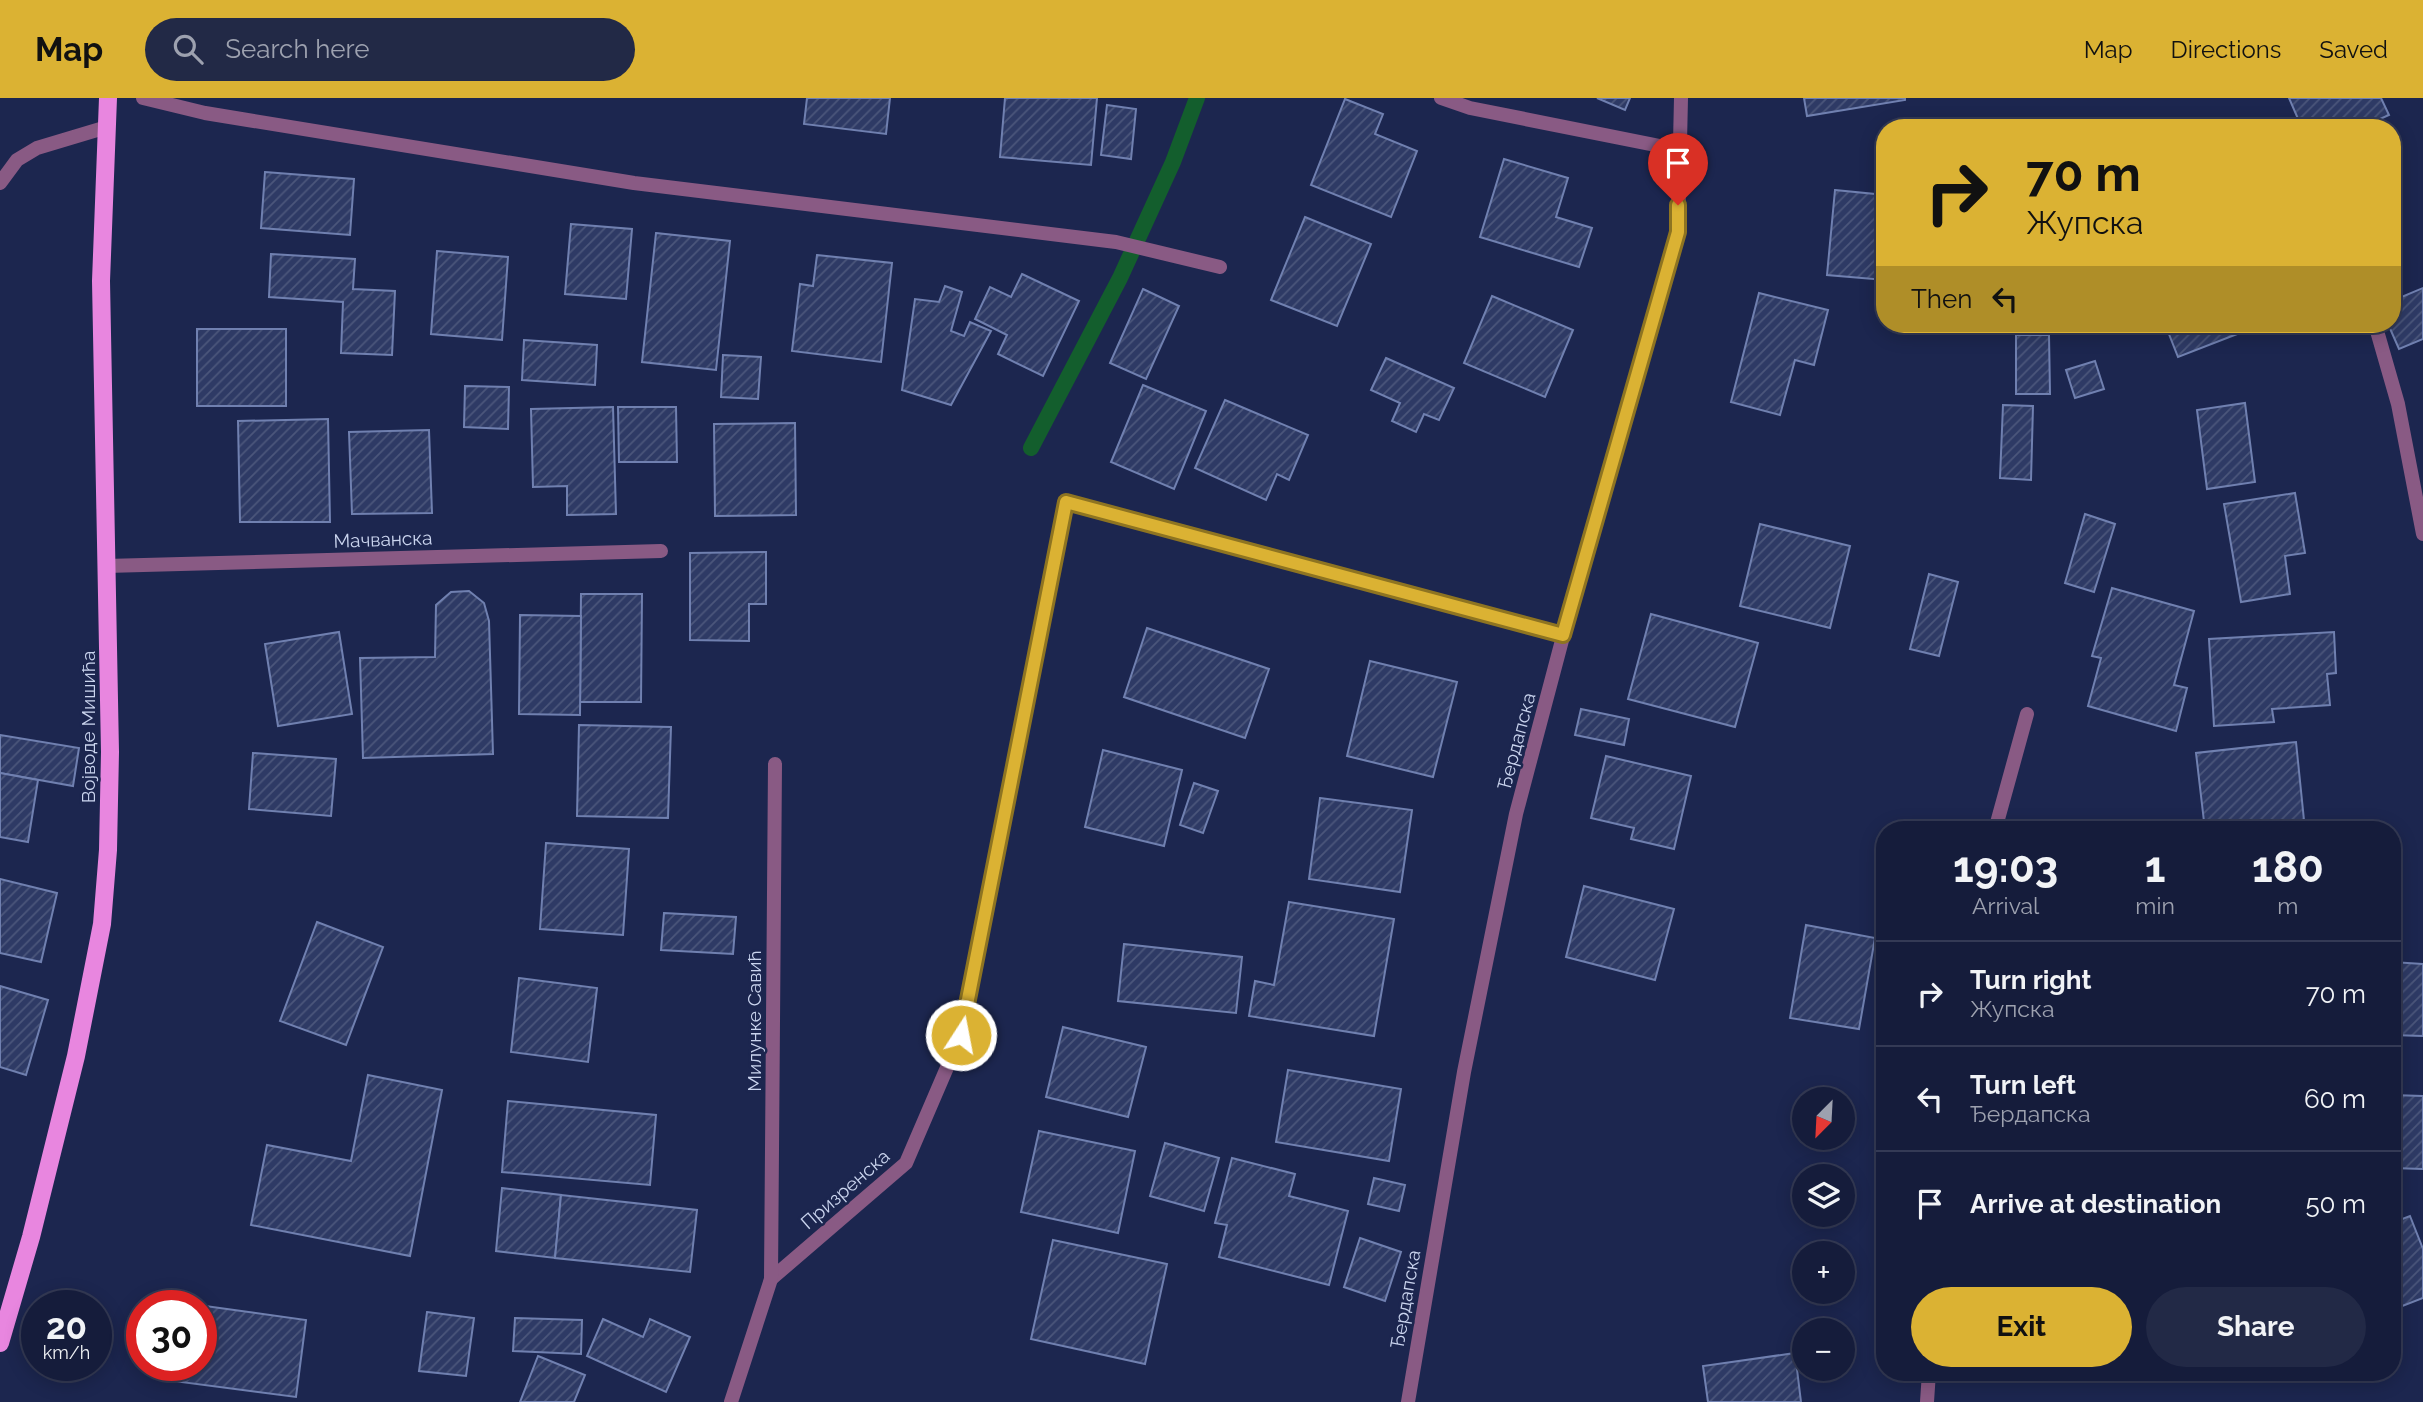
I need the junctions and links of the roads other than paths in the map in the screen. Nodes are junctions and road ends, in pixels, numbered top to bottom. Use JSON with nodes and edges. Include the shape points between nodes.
{"nodes":[{"id":1,"x":108,"y":98,"type":"edge"},
{"id":2,"x":144,"y":98,"type":"edge"},
{"id":3,"x":1441,"y":98,"type":"edge"},
{"id":4,"x":1681,"y":98,"type":"edge"},
{"id":5,"x":107,"y":127,"type":"junction"},
{"id":6,"x":1680,"y":150,"type":"junction"},
{"id":7,"x":0,"y":183,"type":"edge"},
{"id":8,"x":1220,"y":267,"type":"dead end"},
{"id":9,"x":2378,"y":333,"type":"edge"},
{"id":10,"x":2423,"y":534,"type":"edge"},
{"id":11,"x":661,"y":551,"type":"dead end"},
{"id":12,"x":106,"y":566,"type":"junction"},
{"id":13,"x":1563,"y":635,"type":"junction"},
{"id":14,"x":2027,"y":714,"type":"dead end"},
{"id":15,"x":775,"y":764,"type":"dead end"},
{"id":16,"x":1997,"y":821,"type":"edge"},
{"id":17,"x":771,"y":1279,"type":"junction"},
{"id":18,"x":1,"y":1339,"type":"edge"},
{"id":19,"x":1928,"y":1381,"type":"edge"},
{"id":20,"x":731,"y":1402,"type":"edge"},
{"id":21,"x":1408,"y":1402,"type":"edge"},
{"id":22,"x":1927,"y":1402,"type":"edge"}],
"edges":[{"from":1,"to":5,"type":"main road","name":"Војводе Мишића"},
{"from":2,"to":8,"type":"street","via":[[205,113],[635,183],[1116,242]]},
{"from":3,"to":6,"type":"street"},
{"from":4,"to":6,"type":"street","name":"Ђердапска"},
{"from":5,"to":7,"type":"street","via":[[37,148],[17,160]]},
{"from":5,"to":12,"type":"main road","name":"Војводе Мишића","via":[[101,281]]},
{"from":6,"to":13,"type":"street","name":"Ђердапска","via":[[1678,232]]},
{"from":9,"to":10,"type":"street","via":[[2398,404]]},
{"from":11,"to":12,"type":"street","name":"Мачванска"},
{"from":12,"to":18,"type":"main road","name":"Војводе Мишића","via":[[110,766],[102,923],[57,1139]]},
{"from":13,"to":17,"type":"street","name":"Призренска","via":[[1066,502],[961,1035],[906,1163]]},
{"from":13,"to":21,"type":"street","name":"Ђердапска","via":[[1514,828],[1464,1072]]},
{"from":14,"to":16,"type":"street"},
{"from":15,"to":17,"type":"street","name":"Милунке Савић"},
{"from":17,"to":20,"type":"street"},
{"from":19,"to":22,"type":"street"}]}
